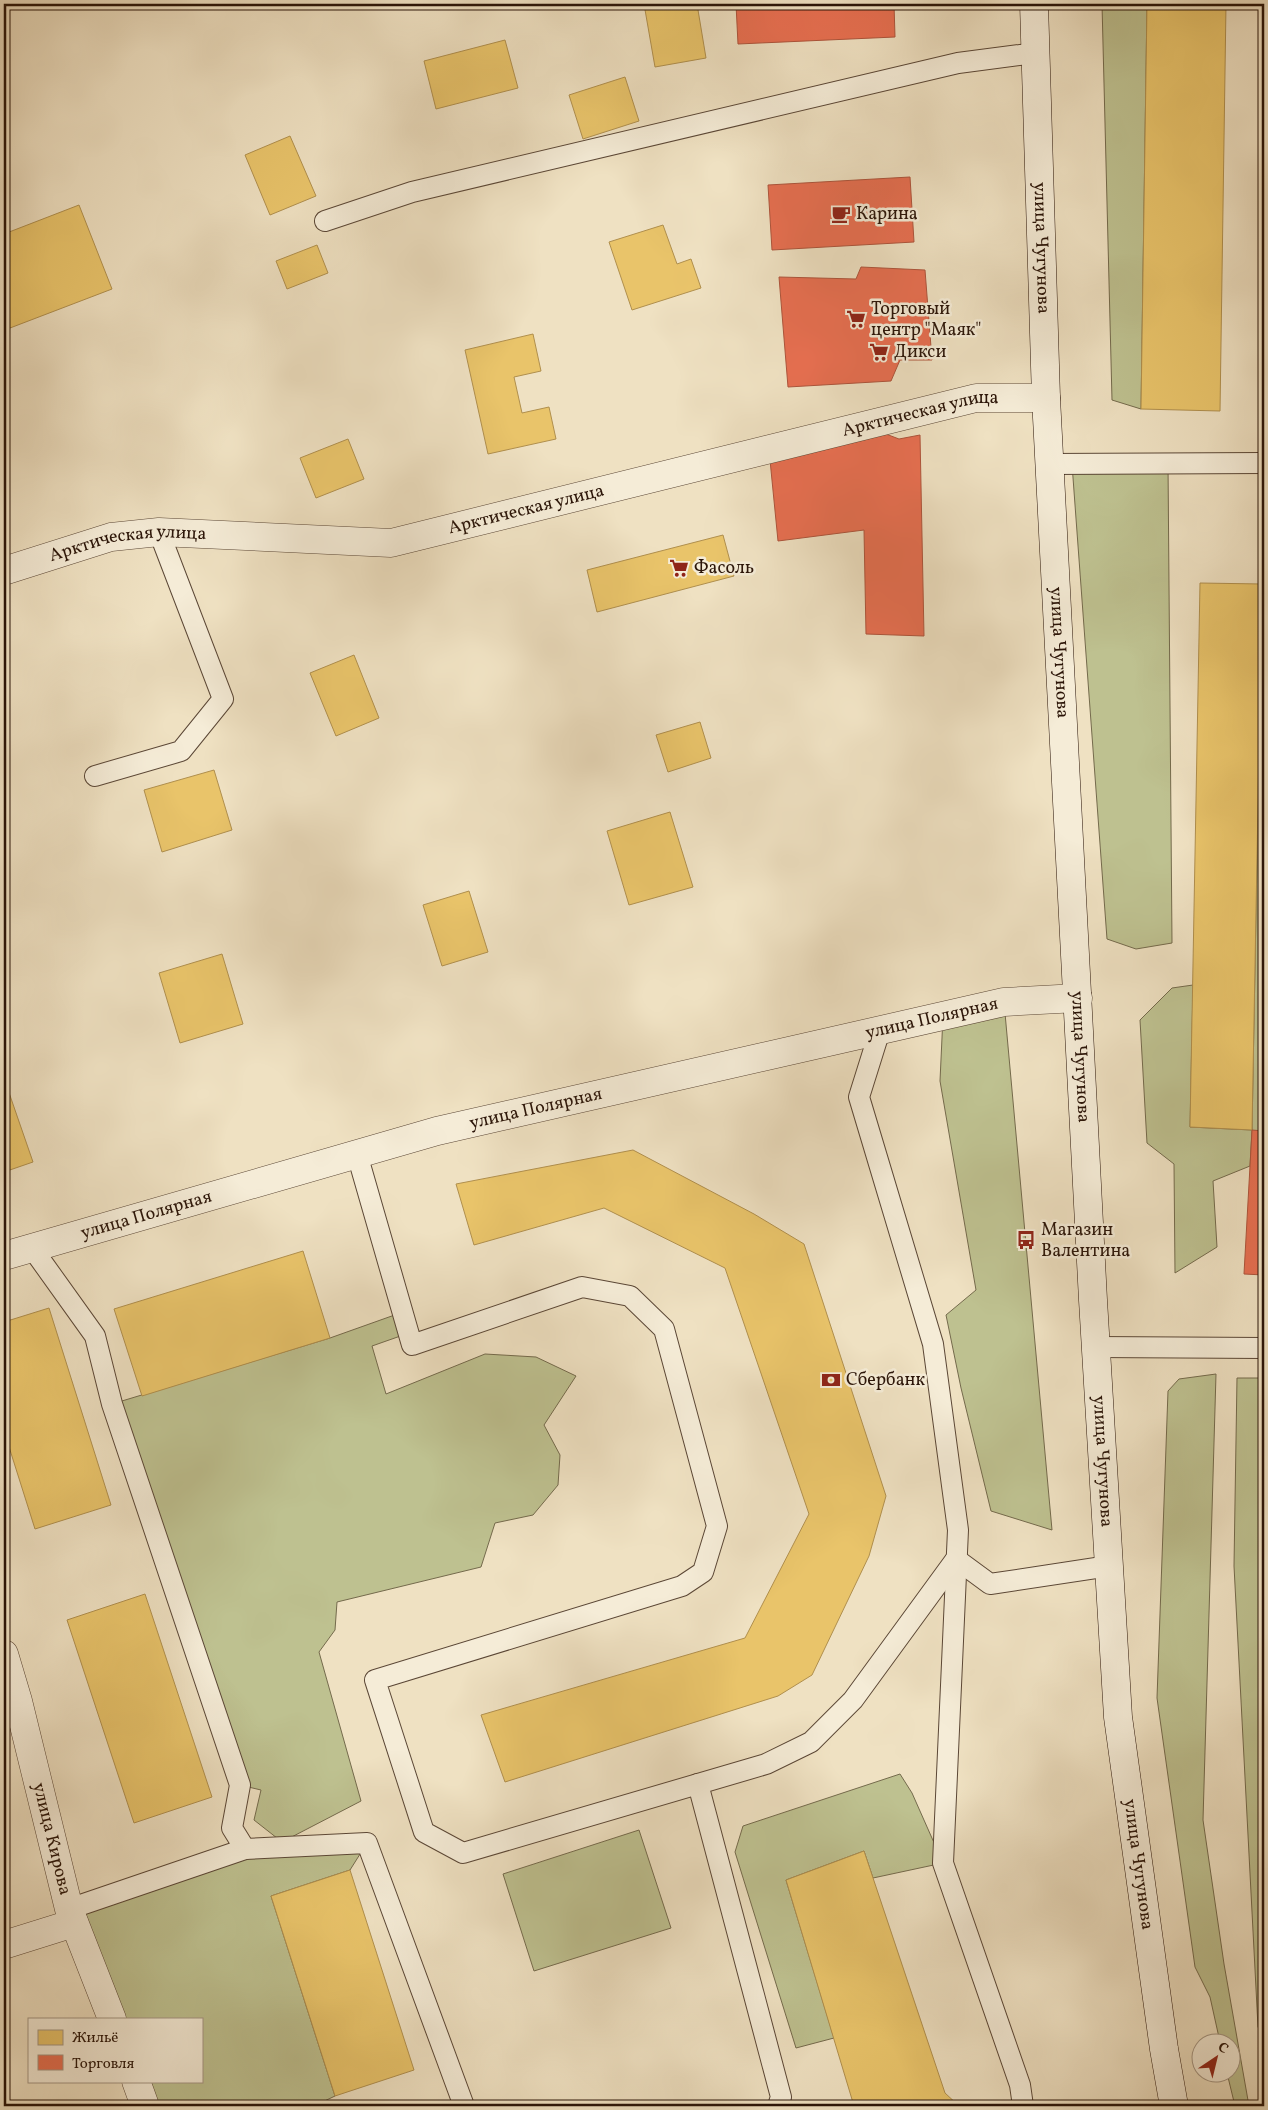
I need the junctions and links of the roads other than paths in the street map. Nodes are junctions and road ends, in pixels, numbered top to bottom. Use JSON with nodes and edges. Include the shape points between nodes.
{"nodes":[{"id":1,"x":1034,"y":4,"type":"edge"},
{"id":2,"x":1035,"y":53,"type":"junction"},
{"id":3,"x":325,"y":221,"type":"dead end"},
{"id":4,"x":1046,"y":398,"type":"junction"},
{"id":5,"x":1264,"y":463,"type":"edge"},
{"id":6,"x":1050,"y":464,"type":"junction"},
{"id":7,"x":159,"y":532,"type":"junction"},
{"id":8,"x":4,"y":571,"type":"edge"},
{"id":9,"x":95,"y":776,"type":"dead end"},
{"id":10,"x":1078,"y":998,"type":"junction"},
{"id":11,"x":880,"y":1030,"type":"junction"},
{"id":12,"x":356,"y":1154,"type":"junction"},
{"id":13,"x":32,"y":1248,"type":"junction"},
{"id":14,"x":4,"y":1256,"type":"edge"},
{"id":15,"x":1096,"y":1347,"type":"junction"},
{"id":16,"x":1264,"y":1348,"type":"edge"},
{"id":17,"x":956,"y":1559,"type":"junction"},
{"id":18,"x":1109,"y":1566,"type":"junction"},
{"id":19,"x":4,"y":1654,"type":"edge"},
{"id":20,"x":698,"y":1784,"type":"junction"},
{"id":21,"x":245,"y":1849,"type":"junction"},
{"id":22,"x":72,"y":1916,"type":"junction"},
{"id":23,"x":4,"y":1946,"type":"edge"},
{"id":24,"x":112,"y":2018,"type":"edge"},
{"id":25,"x":136,"y":2082,"type":"edge"},
{"id":26,"x":145,"y":2106,"type":"edge"},
{"id":27,"x":464,"y":2106,"type":"edge"},
{"id":28,"x":778,"y":2106,"type":"edge"},
{"id":29,"x":1023,"y":2106,"type":"edge"},
{"id":30,"x":1174,"y":2106,"type":"edge"}],
"edges":[{"from":1,"to":2,"type":"street","name":"улица Чугунова"},
{"from":2,"to":3,"type":"lane","via":[[958,63],[412,192]]},
{"from":2,"to":4,"type":"street","name":"улица Чугунова"},
{"from":4,"to":6,"type":"street","name":"улица Чугунова"},
{"from":4,"to":7,"type":"street","name":"Арктическая улица","via":[[976,398],[391,543]]},
{"from":5,"to":6,"type":"lane"},
{"from":6,"to":10,"type":"street","name":"улица Чугунова"},
{"from":7,"to":8,"type":"street","name":"Арктическая улица","via":[[111,537]]},
{"from":7,"to":9,"type":"lane","via":[[223,699],[181,751]]},
{"from":10,"to":11,"type":"street","name":"улица Полярная","via":[[1004,1002]]},
{"from":10,"to":15,"type":"street","name":"улица Чугунова"},
{"from":11,"to":12,"type":"street","name":"улица Полярная","via":[[437,1131]]},
{"from":11,"to":17,"type":"lane","via":[[859,1097],[933,1344],[958,1530]]},
{"from":12,"to":13,"type":"street","name":"улица Полярная"},
{"from":12,"to":20,"type":"lane","via":[[412,1345],[582,1288],[630,1296],[664,1329],[717,1526],[703,1572],[682,1586],[375,1680],[424,1832],[463,1853]]},
{"from":13,"to":14,"type":"street","name":"улица Полярная"},
{"from":13,"to":21,"type":"lane","via":[[95,1336],[112,1404],[240,1785],[232,1828]]},
{"from":15,"to":16,"type":"lane"},
{"from":15,"to":18,"type":"street","name":"улица Чугунова"},
{"from":17,"to":18,"type":"lane","via":[[990,1584]]},
{"from":17,"to":20,"type":"lane","via":[[853,1700],[811,1742],[766,1764]]},
{"from":17,"to":29,"type":"lane","via":[[943,1863],[1020,2085]]},
{"from":18,"to":30,"type":"street","name":"улица Чугунова","via":[[1118,1717]]},
{"from":19,"to":22,"type":"street","name":"улица Кирова"},
{"from":20,"to":28,"type":"lane","via":[[781,2097]]},
{"from":21,"to":22,"type":"lane"},
{"from":21,"to":27,"type":"lane","via":[[367,1843]]},
{"from":22,"to":23,"type":"street"},
{"from":22,"to":24,"type":"street","name":"улица Кирова"},
{"from":25,"to":26,"type":"street"}]}
